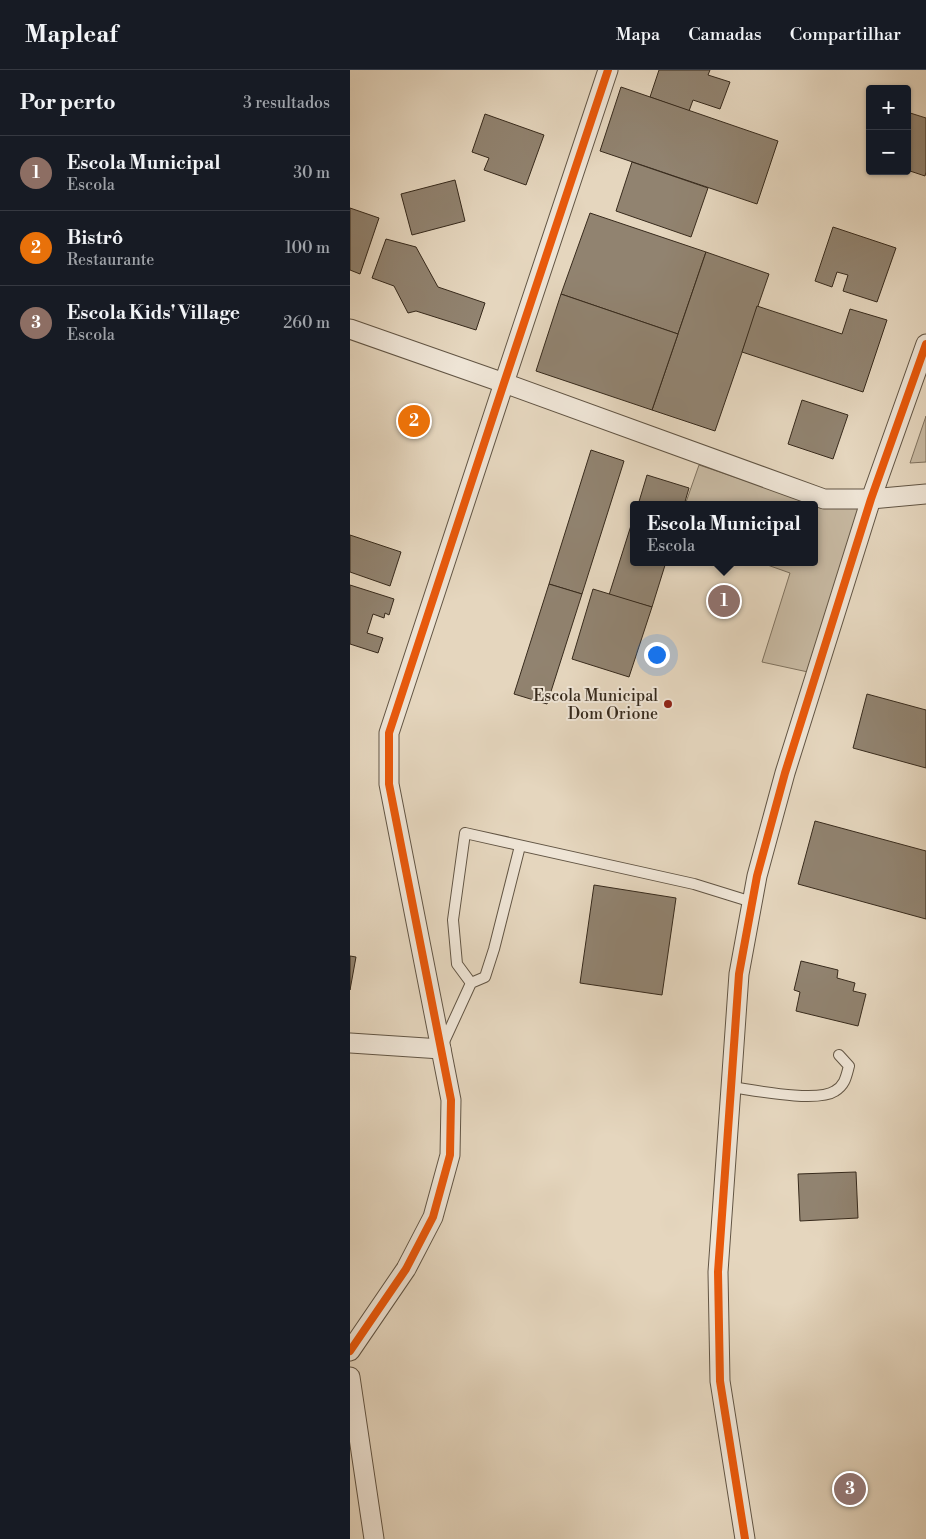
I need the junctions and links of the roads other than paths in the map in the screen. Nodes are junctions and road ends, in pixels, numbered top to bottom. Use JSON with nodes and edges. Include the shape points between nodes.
{"nodes":[{"id":1,"x":608,"y":70,"type":"edge"},
{"id":2,"x":350,"y":329,"type":"edge"},
{"id":3,"x":926,"y":344,"type":"edge"},
{"id":4,"x":504,"y":383,"type":"junction"},
{"id":5,"x":926,"y":494,"type":"edge"},
{"id":6,"x":871,"y":499,"type":"junction"},
{"id":7,"x":520,"y":846,"type":"junction"},
{"id":8,"x":752,"y":902,"type":"junction"},
{"id":9,"x":471,"y":983,"type":"junction"},
{"id":10,"x":350,"y":1043,"type":"edge"},
{"id":11,"x":441,"y":1049,"type":"junction"},
{"id":12,"x":839,"y":1055,"type":"dead end"},
{"id":13,"x":731,"y":1087,"type":"junction"},
{"id":14,"x":350,"y":1351,"type":"edge"},
{"id":15,"x":350,"y":1377,"type":"edge"},
{"id":16,"x":374,"y":1539,"type":"edge"},
{"id":17,"x":745,"y":1539,"type":"edge"}],
"edges":[{"from":1,"to":4,"type":"street"},
{"from":2,"to":4,"type":"street"},
{"from":3,"to":6,"type":"street"},
{"from":4,"to":6,"type":"street","via":[[824,499]]},
{"from":4,"to":11,"type":"street","via":[[389,733],[389,784]]},
{"from":5,"to":6,"type":"street"},
{"from":6,"to":8,"type":"street","via":[[785,773]]},
{"from":7,"to":8,"type":"lane","via":[[694,884]]},
{"from":7,"to":9,"type":"lane","via":[[485,977]]},
{"from":7,"to":9,"type":"lane","via":[[465,833],[453,920],[457,964]]},
{"from":8,"to":13,"type":"street","via":[[739,974]]},
{"from":9,"to":11,"type":"lane"},
{"from":10,"to":11,"type":"street"},
{"from":11,"to":14,"type":"street","via":[[452,1100],[450,1155],[433,1218],[406,1269]]},
{"from":12,"to":13,"type":"lane","via":[[849,1066],[845,1082],[833,1093],[809,1097]]},
{"from":13,"to":17,"type":"street","via":[[718,1272],[720,1381]]},
{"from":15,"to":16,"type":"street"}]}
